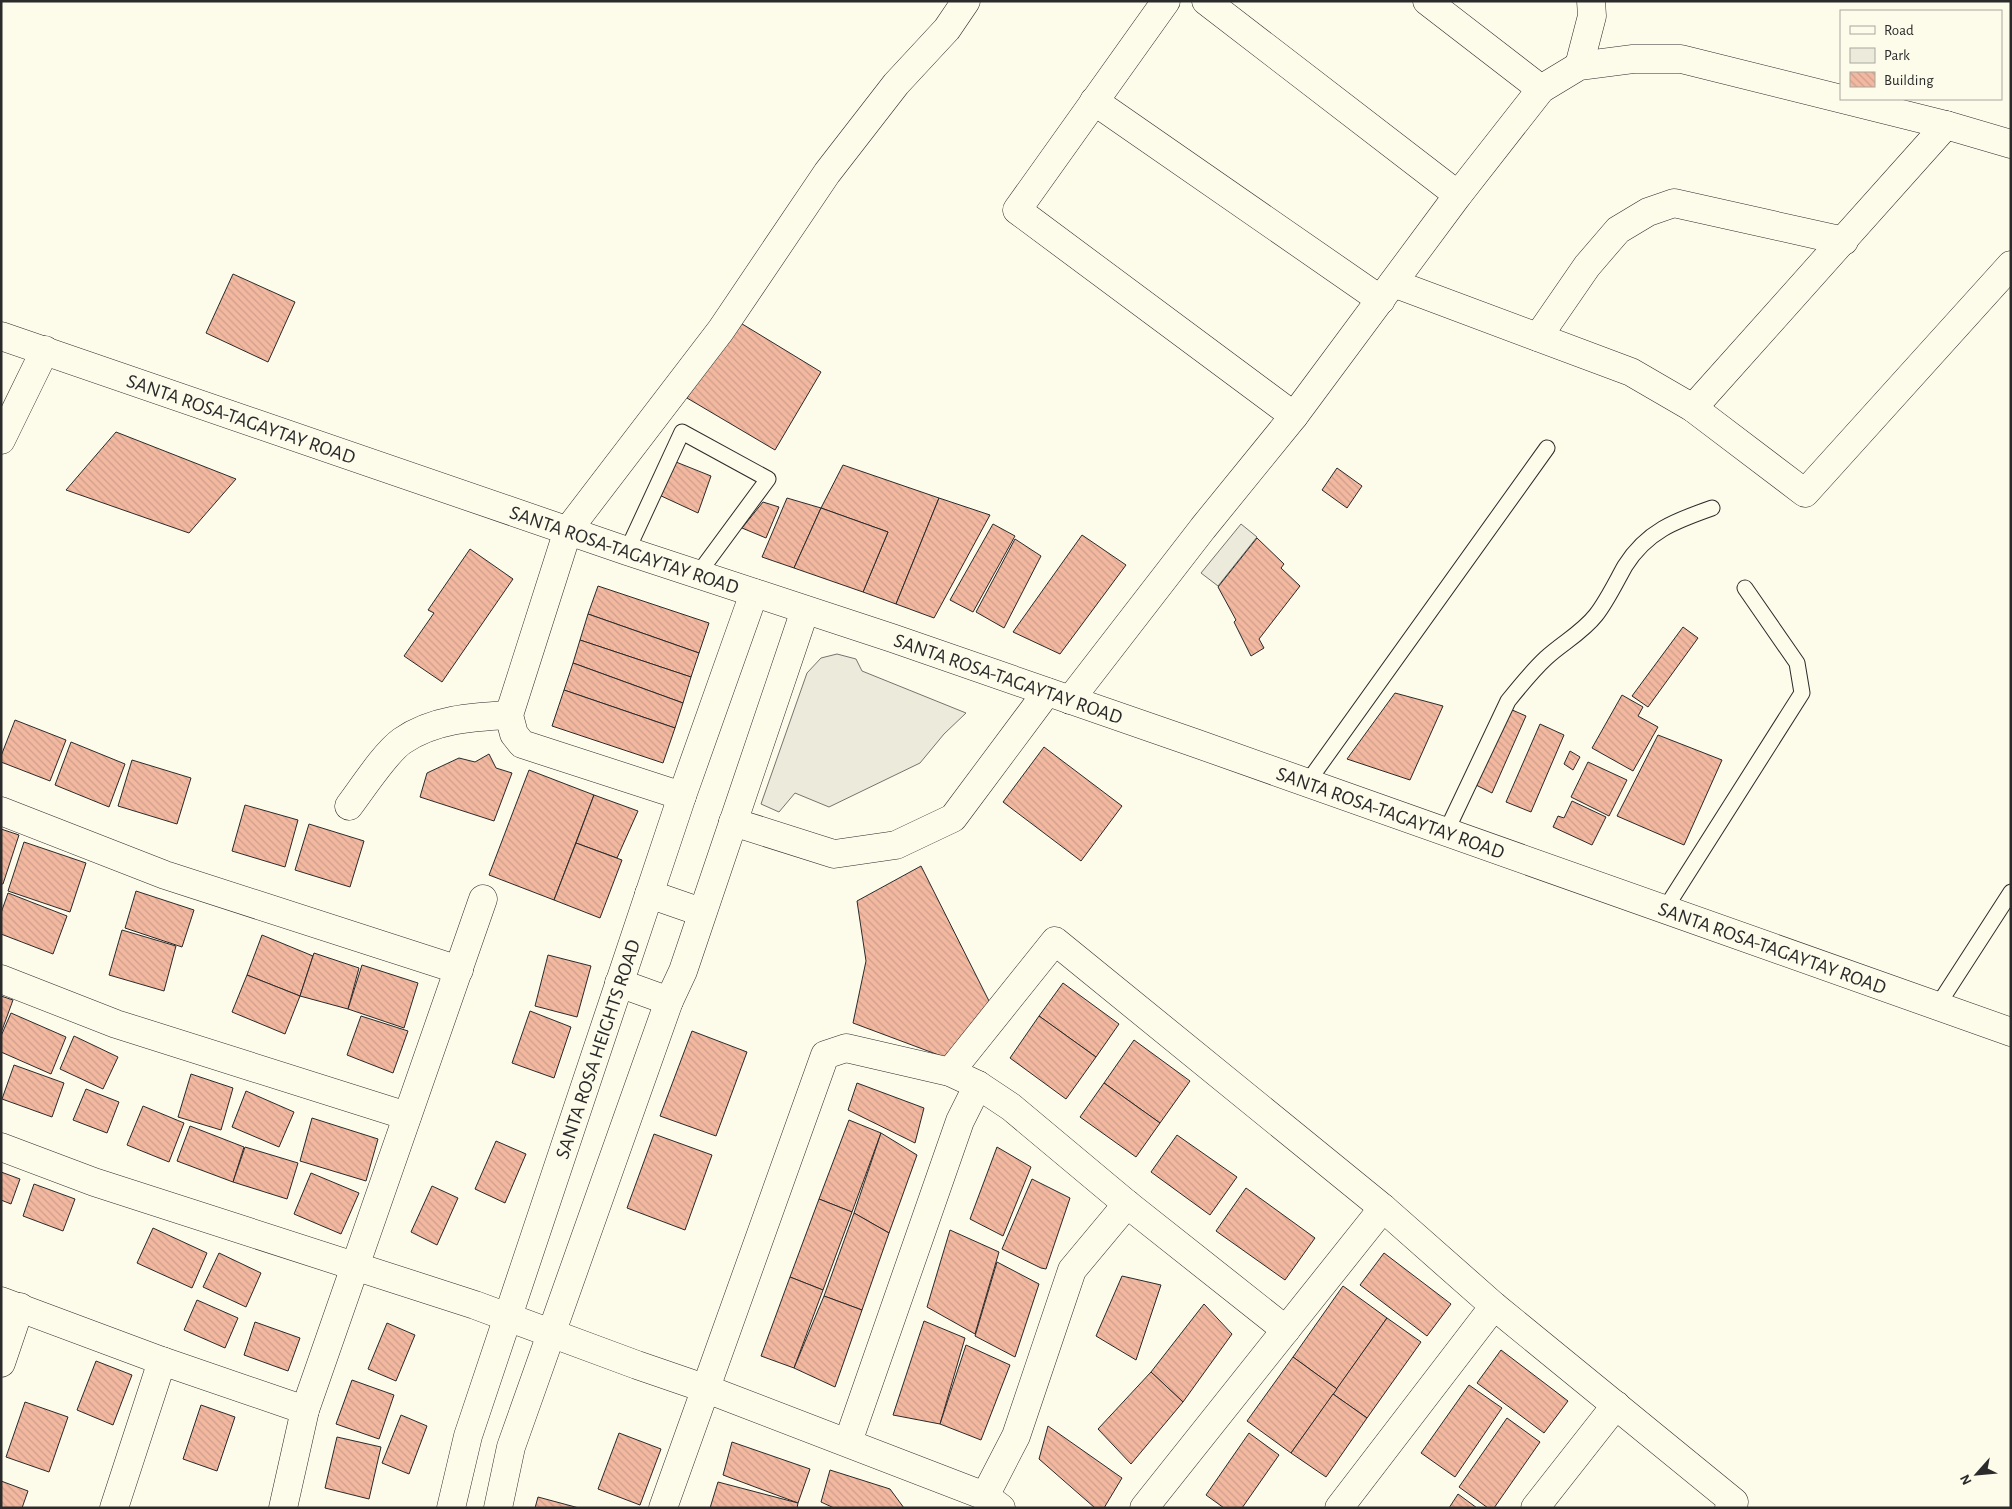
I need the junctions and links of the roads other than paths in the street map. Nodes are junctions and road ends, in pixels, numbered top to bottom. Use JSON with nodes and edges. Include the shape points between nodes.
{"nodes":[{"id":1,"x":966,"y":1,"type":"edge"},
{"id":2,"x":1166,"y":1,"type":"edge"},
{"id":3,"x":1206,"y":1,"type":"edge"},
{"id":4,"x":1426,"y":1,"type":"edge"},
{"id":5,"x":1590,"y":1,"type":"edge"},
{"id":6,"x":1579,"y":66,"type":"junction"},
{"id":7,"x":1541,"y":90,"type":"junction"},
{"id":8,"x":1840,"y":99,"type":"edge"},
{"id":9,"x":1846,"y":100,"type":"edge"},
{"id":10,"x":1094,"y":101,"type":"junction"},
{"id":11,"x":1946,"y":125,"type":"junction"},
{"id":12,"x":2011,"y":144,"type":"edge"},
{"id":13,"x":1458,"y":195,"type":"junction"},
{"id":14,"x":1844,"y":241,"type":"junction"},
{"id":15,"x":2011,"y":265,"type":"edge"},
{"id":16,"x":1387,"y":291,"type":"junction"},
{"id":17,"x":1,"y":336,"type":"edge"},
{"id":18,"x":1538,"y":337,"type":"junction"},
{"id":19,"x":46,"y":350,"type":"junction"},
{"id":20,"x":1693,"y":408,"type":"junction"},
{"id":21,"x":1294,"y":416,"type":"junction"},
{"id":22,"x":1,"y":440,"type":"edge"},
{"id":23,"x":1547,"y":448,"type":"dead end"},
{"id":24,"x":1712,"y":508,"type":"dead end"},
{"id":25,"x":568,"y":530,"type":"junction"},
{"id":26,"x":627,"y":551,"type":"junction"},
{"id":27,"x":698,"y":574,"type":"junction"},
{"id":28,"x":1745,"y":588,"type":"dead end"},
{"id":29,"x":754,"y":593,"type":"junction"},
{"id":30,"x":806,"y":610,"type":"junction"},
{"id":31,"x":1058,"y":696,"type":"junction"},
{"id":32,"x":509,"y":715,"type":"junction"},
{"id":33,"x":1307,"y":783,"type":"junction"},
{"id":34,"x":682,"y":796,"type":"junction"},
{"id":35,"x":349,"y":806,"type":"dead end"},
{"id":36,"x":1,"y":811,"type":"edge"},
{"id":37,"x":733,"y":822,"type":"junction"},
{"id":38,"x":1446,"y":832,"type":"junction"},
{"id":39,"x":2011,"y":892,"type":"edge"},
{"id":40,"x":649,"y":894,"type":"junction"},
{"id":41,"x":483,"y":899,"type":"dead end"},
{"id":42,"x":1666,"y":909,"type":"junction"},
{"id":43,"x":701,"y":912,"type":"junction"},
{"id":44,"x":459,"y":970,"type":"junction"},
{"id":45,"x":1,"y":979,"type":"edge"},
{"id":46,"x":619,"y":984,"type":"junction"},
{"id":47,"x":669,"y":1001,"type":"junction"},
{"id":48,"x":1938,"y":1006,"type":"junction"},
{"id":49,"x":2011,"y":1032,"type":"edge"},
{"id":50,"x":950,"y":1072,"type":"junction"},
{"id":51,"x":978,"y":1085,"type":"junction"},
{"id":52,"x":407,"y":1116,"type":"junction"},
{"id":53,"x":1,"y":1147,"type":"edge"},
{"id":54,"x":1127,"y":1204,"type":"junction"},
{"id":55,"x":1383,"y":1208,"type":"junction"},
{"id":56,"x":356,"y":1267,"type":"junction"},
{"id":57,"x":11,"y":1304,"type":"edge"},
{"id":58,"x":1494,"y":1306,"type":"junction"},
{"id":59,"x":508,"y":1317,"type":"junction"},
{"id":60,"x":1286,"y":1330,"type":"junction"},
{"id":61,"x":550,"y":1333,"type":"junction"},
{"id":62,"x":162,"y":1361,"type":"junction"},
{"id":63,"x":1,"y":1363,"type":"edge"},
{"id":64,"x":704,"y":1388,"type":"junction"},
{"id":65,"x":1616,"y":1405,"type":"junction"},
{"id":66,"x":305,"y":1410,"type":"junction"},
{"id":67,"x":848,"y":1442,"type":"junction"},
{"id":68,"x":993,"y":1502,"type":"edge"},
{"id":69,"x":114,"y":1508,"type":"edge"},
{"id":70,"x":283,"y":1508,"type":"edge"},
{"id":71,"x":451,"y":1508,"type":"edge"},
{"id":72,"x":498,"y":1508,"type":"edge"},
{"id":73,"x":663,"y":1508,"type":"edge"},
{"id":74,"x":1144,"y":1508,"type":"edge"},
{"id":75,"x":1339,"y":1508,"type":"edge"},
{"id":76,"x":1535,"y":1508,"type":"edge"},
{"id":77,"x":1729,"y":1508,"type":"edge"}],
"edges":[{"from":1,"to":25,"type":"street","via":[[826,173],[721,330]]},
{"from":2,"to":10,"type":"street"},
{"from":3,"to":13,"type":"street"},
{"from":4,"to":7,"type":"street"},
{"from":5,"to":6,"type":"street","via":[[1592,16]]},
{"from":6,"to":7,"type":"street"},
{"from":6,"to":8,"type":"street","via":[[1633,59],[1681,59]]},
{"from":7,"to":13,"type":"street"},
{"from":9,"to":11,"type":"street"},
{"from":10,"to":16,"type":"street"},
{"from":10,"to":21,"type":"street","via":[[1017,210]]},
{"from":11,"to":12,"type":"street"},
{"from":11,"to":14,"type":"street"},
{"from":13,"to":16,"type":"street"},
{"from":14,"to":18,"type":"street","via":[[1674,203],[1648,212],[1618,230],[1587,266]]},
{"from":14,"to":20,"type":"street"},
{"from":15,"to":20,"type":"street","via":[[1805,493]]},
{"from":16,"to":18,"type":"street"},
{"from":16,"to":21,"type":"street"},
{"from":17,"to":19,"type":"street","name":"SANTA ROSA-TAGAYTAY ROAD"},
{"from":18,"to":20,"type":"street","via":[[1631,372]]},
{"from":19,"to":22,"type":"street"},
{"from":19,"to":25,"type":"street","name":"SANTA ROSA-TAGAYTAY ROAD"},
{"from":21,"to":31,"type":"street","via":[[1203,528]]},
{"from":23,"to":33,"type":"lane"},
{"from":24,"to":38,"type":"lane","via":[[1680,519],[1649,537],[1627,564],[1596,615],[1521,684],[1508,701]]},
{"from":25,"to":26,"type":"street","name":"SANTA ROSA-TAGAYTAY ROAD"},
{"from":25,"to":32,"type":"street"},
{"from":26,"to":27,"type":"street","name":"SANTA ROSA-TAGAYTAY ROAD"},
{"from":26,"to":27,"type":"lane","via":[[682,432],[768,479]]},
{"from":27,"to":29,"type":"street","name":"SANTA ROSA-TAGAYTAY ROAD"},
{"from":28,"to":42,"type":"lane","via":[[1797,663],[1802,693]]},
{"from":29,"to":30,"type":"street","name":"SANTA ROSA-TAGAYTAY ROAD"},
{"from":29,"to":34,"type":"street","name":"SANTA ROSA HEIGHTS ROAD"},
{"from":30,"to":31,"type":"street","name":"SANTA ROSA-TAGAYTAY ROAD"},
{"from":30,"to":37,"type":"street"},
{"from":31,"to":33,"type":"street","name":"SANTA ROSA-TAGAYTAY ROAD"},
{"from":31,"to":37,"type":"street","via":[[953,818],[896,845],[834,854]]},
{"from":32,"to":34,"type":"street","via":[[514,734],[522,744]]},
{"from":32,"to":35,"type":"street","via":[[467,717],[442,723],[402,741]]},
{"from":33,"to":38,"type":"street","name":"SANTA ROSA-TAGAYTAY ROAD"},
{"from":34,"to":40,"type":"street","name":"SANTA ROSA HEIGHTS ROAD"},
{"from":36,"to":44,"type":"street","via":[[165,875]]},
{"from":37,"to":43,"type":"street"},
{"from":38,"to":42,"type":"street","name":"SANTA ROSA-TAGAYTAY ROAD"},
{"from":39,"to":48,"type":"lane"},
{"from":40,"to":43,"type":"street"},
{"from":40,"to":46,"type":"street","name":"SANTA ROSA HEIGHTS ROAD"},
{"from":41,"to":44,"type":"street"},
{"from":42,"to":48,"type":"street","name":"SANTA ROSA-TAGAYTAY ROAD"},
{"from":43,"to":47,"type":"street","via":[[683,971]]},
{"from":44,"to":52,"type":"street"},
{"from":45,"to":52,"type":"street","via":[[116,1024]]},
{"from":46,"to":47,"type":"street"},
{"from":46,"to":59,"type":"street","name":"SANTA ROSA HEIGHTS ROAD"},
{"from":47,"to":61,"type":"street"},
{"from":48,"to":49,"type":"street","name":"SANTA ROSA-TAGAYTAY ROAD"},
{"from":50,"to":51,"type":"street"},
{"from":50,"to":55,"type":"street","via":[[1055,941]]},
{"from":50,"to":64,"type":"street","via":[[846,1048],[825,1055]]},
{"from":51,"to":54,"type":"street","via":[[1011,1107]]},
{"from":51,"to":67,"type":"street","via":[[960,1121]]},
{"from":52,"to":56,"type":"street"},
{"from":53,"to":56,"type":"street","via":[[94,1182]]},
{"from":54,"to":60,"type":"street"},
{"from":54,"to":68,"type":"street","via":[[1072,1270]]},
{"from":55,"to":58,"type":"street"},
{"from":55,"to":60,"type":"street"},
{"from":56,"to":59,"type":"street"},
{"from":56,"to":66,"type":"street"},
{"from":57,"to":62,"type":"street"},
{"from":57,"to":63,"type":"street"},
{"from":58,"to":65,"type":"street"},
{"from":58,"to":75,"type":"street"},
{"from":59,"to":61,"type":"street"},
{"from":59,"to":71,"type":"street","name":"SANTA ROSA HEIGHTS ROAD","via":[[468,1436]]},
{"from":60,"to":74,"type":"street"},
{"from":61,"to":64,"type":"street"},
{"from":61,"to":72,"type":"street","via":[[511,1447]]},
{"from":62,"to":66,"type":"street"},
{"from":62,"to":69,"type":"street"},
{"from":64,"to":67,"type":"street"},
{"from":64,"to":73,"type":"street"},
{"from":65,"to":76,"type":"street"},
{"from":65,"to":77,"type":"street","via":[[1734,1502]]},
{"from":66,"to":70,"type":"street"},
{"from":67,"to":68,"type":"street"}]}
